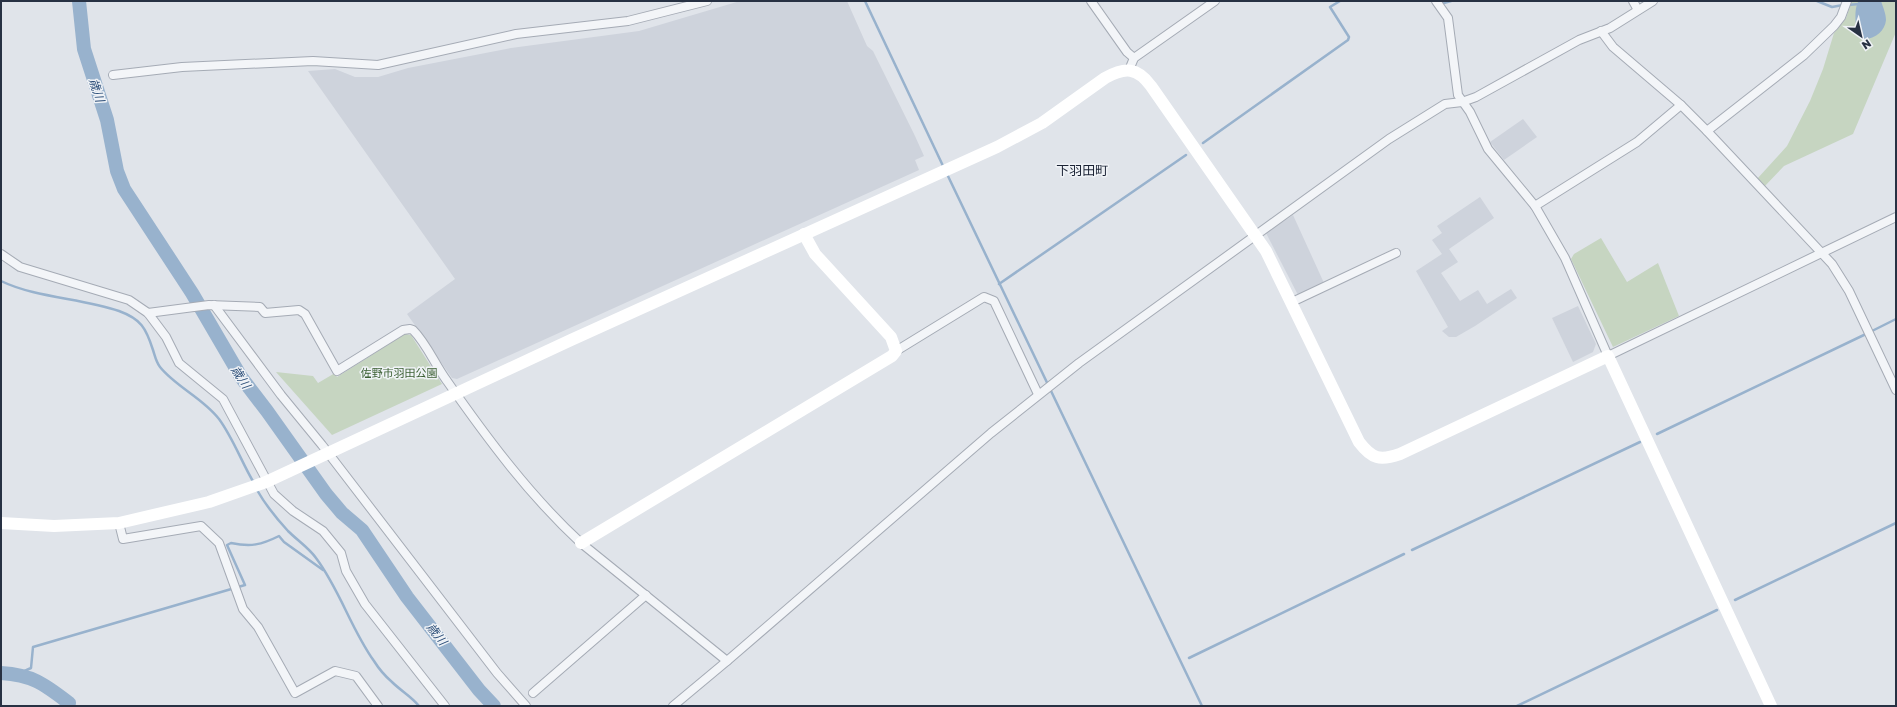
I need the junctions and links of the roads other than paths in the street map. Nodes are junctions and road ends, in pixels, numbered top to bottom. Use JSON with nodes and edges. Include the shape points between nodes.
{"nodes":[{"id":1,"x":707,"y":1,"type":"edge"},
{"id":2,"x":1090,"y":1,"type":"edge"},
{"id":3,"x":1215,"y":1,"type":"edge"},
{"id":4,"x":1436,"y":1,"type":"edge"},
{"id":5,"x":1633,"y":1,"type":"edge"},
{"id":6,"x":1653,"y":1,"type":"edge"},
{"id":7,"x":1847,"y":1,"type":"edge"},
{"id":8,"x":1638,"y":10,"type":"junction"},
{"id":9,"x":1601,"y":31,"type":"junction"},
{"id":10,"x":1134,"y":58,"type":"junction"},
{"id":11,"x":1129,"y":70,"type":"junction"},
{"id":12,"x":113,"y":75,"type":"dead end"},
{"id":13,"x":1462,"y":102,"type":"junction"},
{"id":14,"x":1681,"y":105,"type":"junction"},
{"id":15,"x":1707,"y":131,"type":"junction"},
{"id":16,"x":1535,"y":206,"type":"junction"},
{"id":17,"x":1896,"y":217,"type":"edge"},
{"id":18,"x":804,"y":234,"type":"junction"},
{"id":19,"x":1256,"y":235,"type":"junction"},
{"id":20,"x":1821,"y":252,"type":"junction"},
{"id":21,"x":1396,"y":253,"type":"dead end"},
{"id":22,"x":1,"y":254,"type":"edge"},
{"id":23,"x":1292,"y":302,"type":"junction"},
{"id":24,"x":211,"y":305,"type":"junction"},
{"id":25,"x":148,"y":313,"type":"junction"},
{"id":26,"x":896,"y":351,"type":"junction"},
{"id":27,"x":1608,"y":356,"type":"junction"},
{"id":28,"x":1896,"y":390,"type":"edge"},
{"id":29,"x":1041,"y":392,"type":"junction"},
{"id":30,"x":457,"y":394,"type":"junction"},
{"id":31,"x":326,"y":454,"type":"junction"},
{"id":32,"x":268,"y":481,"type":"junction"},
{"id":33,"x":1,"y":523,"type":"edge"},
{"id":34,"x":119,"y":523,"type":"junction"},
{"id":35,"x":581,"y":543,"type":"junction"},
{"id":36,"x":646,"y":595,"type":"junction"},
{"id":37,"x":727,"y":661,"type":"junction"},
{"id":38,"x":533,"y":693,"type":"dead end"},
{"id":39,"x":442,"y":704,"type":"edge"},
{"id":40,"x":378,"y":706,"type":"edge"},
{"id":41,"x":526,"y":706,"type":"edge"},
{"id":42,"x":673,"y":706,"type":"edge"},
{"id":43,"x":1771,"y":706,"type":"edge"}],
"edges":[{"from":1,"to":12,"type":"street","via":[[628,21],[516,34],[378,65],[313,61],[182,66]]},
{"from":2,"to":10,"type":"street"},
{"from":3,"to":10,"type":"street"},
{"from":4,"to":13,"type":"street","via":[[1448,18],[1457,89]]},
{"from":5,"to":8,"type":"street"},
{"from":6,"to":8,"type":"street"},
{"from":7,"to":15,"type":"street","via":[[1837,22],[1804,55]]},
{"from":8,"to":9,"type":"street"},
{"from":9,"to":13,"type":"street"},
{"from":9,"to":14,"type":"street","via":[[1613,47]]},
{"from":10,"to":11,"type":"street"},
{"from":11,"to":18,"type":"street","via":[[1105,78],[1033,128]]},
{"from":11,"to":19,"type":"street","via":[[1137,72],[1151,86]]},
{"from":13,"to":16,"type":"street","via":[[1470,112],[1488,149]]},
{"from":13,"to":19,"type":"street","via":[[1445,104],[1389,140]]},
{"from":14,"to":15,"type":"street"},
{"from":14,"to":16,"type":"street","via":[[1637,142]]},
{"from":15,"to":20,"type":"street"},
{"from":16,"to":27,"type":"street","via":[[1565,258]]},
{"from":17,"to":20,"type":"street"},
{"from":18,"to":26,"type":"street","via":[[815,254],[891,337]]},
{"from":18,"to":30,"type":"street"},
{"from":19,"to":23,"type":"street"},
{"from":19,"to":29,"type":"street"},
{"from":20,"to":27,"type":"street"},
{"from":20,"to":28,"type":"street","via":[[1844,282]]},
{"from":21,"to":23,"type":"street"},
{"from":22,"to":25,"type":"street","via":[[20,267],[129,300]]},
{"from":23,"to":27,"type":"street","via":[[1359,442],[1374,458],[1387,459],[1400,454]]},
{"from":24,"to":25,"type":"street"},
{"from":24,"to":30,"type":"street","via":[[260,307],[265,313],[299,310],[305,314],[338,370],[403,330],[410,329],[415,332]]},
{"from":24,"to":31,"type":"street"},
{"from":25,"to":32,"type":"street","via":[[166,337],[179,363],[223,399]]},
{"from":26,"to":29,"type":"street","via":[[984,297],[994,301]]},
{"from":26,"to":35,"type":"street","via":[[886,360]]},
{"from":27,"to":43,"type":"street"},
{"from":29,"to":37,"type":"street"},
{"from":30,"to":31,"type":"street"},
{"from":30,"to":35,"type":"street","via":[[514,471],[560,524]]},
{"from":31,"to":32,"type":"street"},
{"from":31,"to":41,"type":"street","via":[[497,673]]},
{"from":32,"to":34,"type":"street","via":[[209,502]]},
{"from":32,"to":39,"type":"street","via":[[274,494],[323,531],[341,553],[346,571],[365,604]]},
{"from":33,"to":34,"type":"street","via":[[54,526]]},
{"from":34,"to":40,"type":"street","via":[[123,539],[201,526],[218,543],[243,609],[258,626],[296,693],[335,671],[356,676]]},
{"from":35,"to":36,"type":"street"},
{"from":36,"to":37,"type":"street"},
{"from":36,"to":38,"type":"street"},
{"from":37,"to":42,"type":"street"}]}
